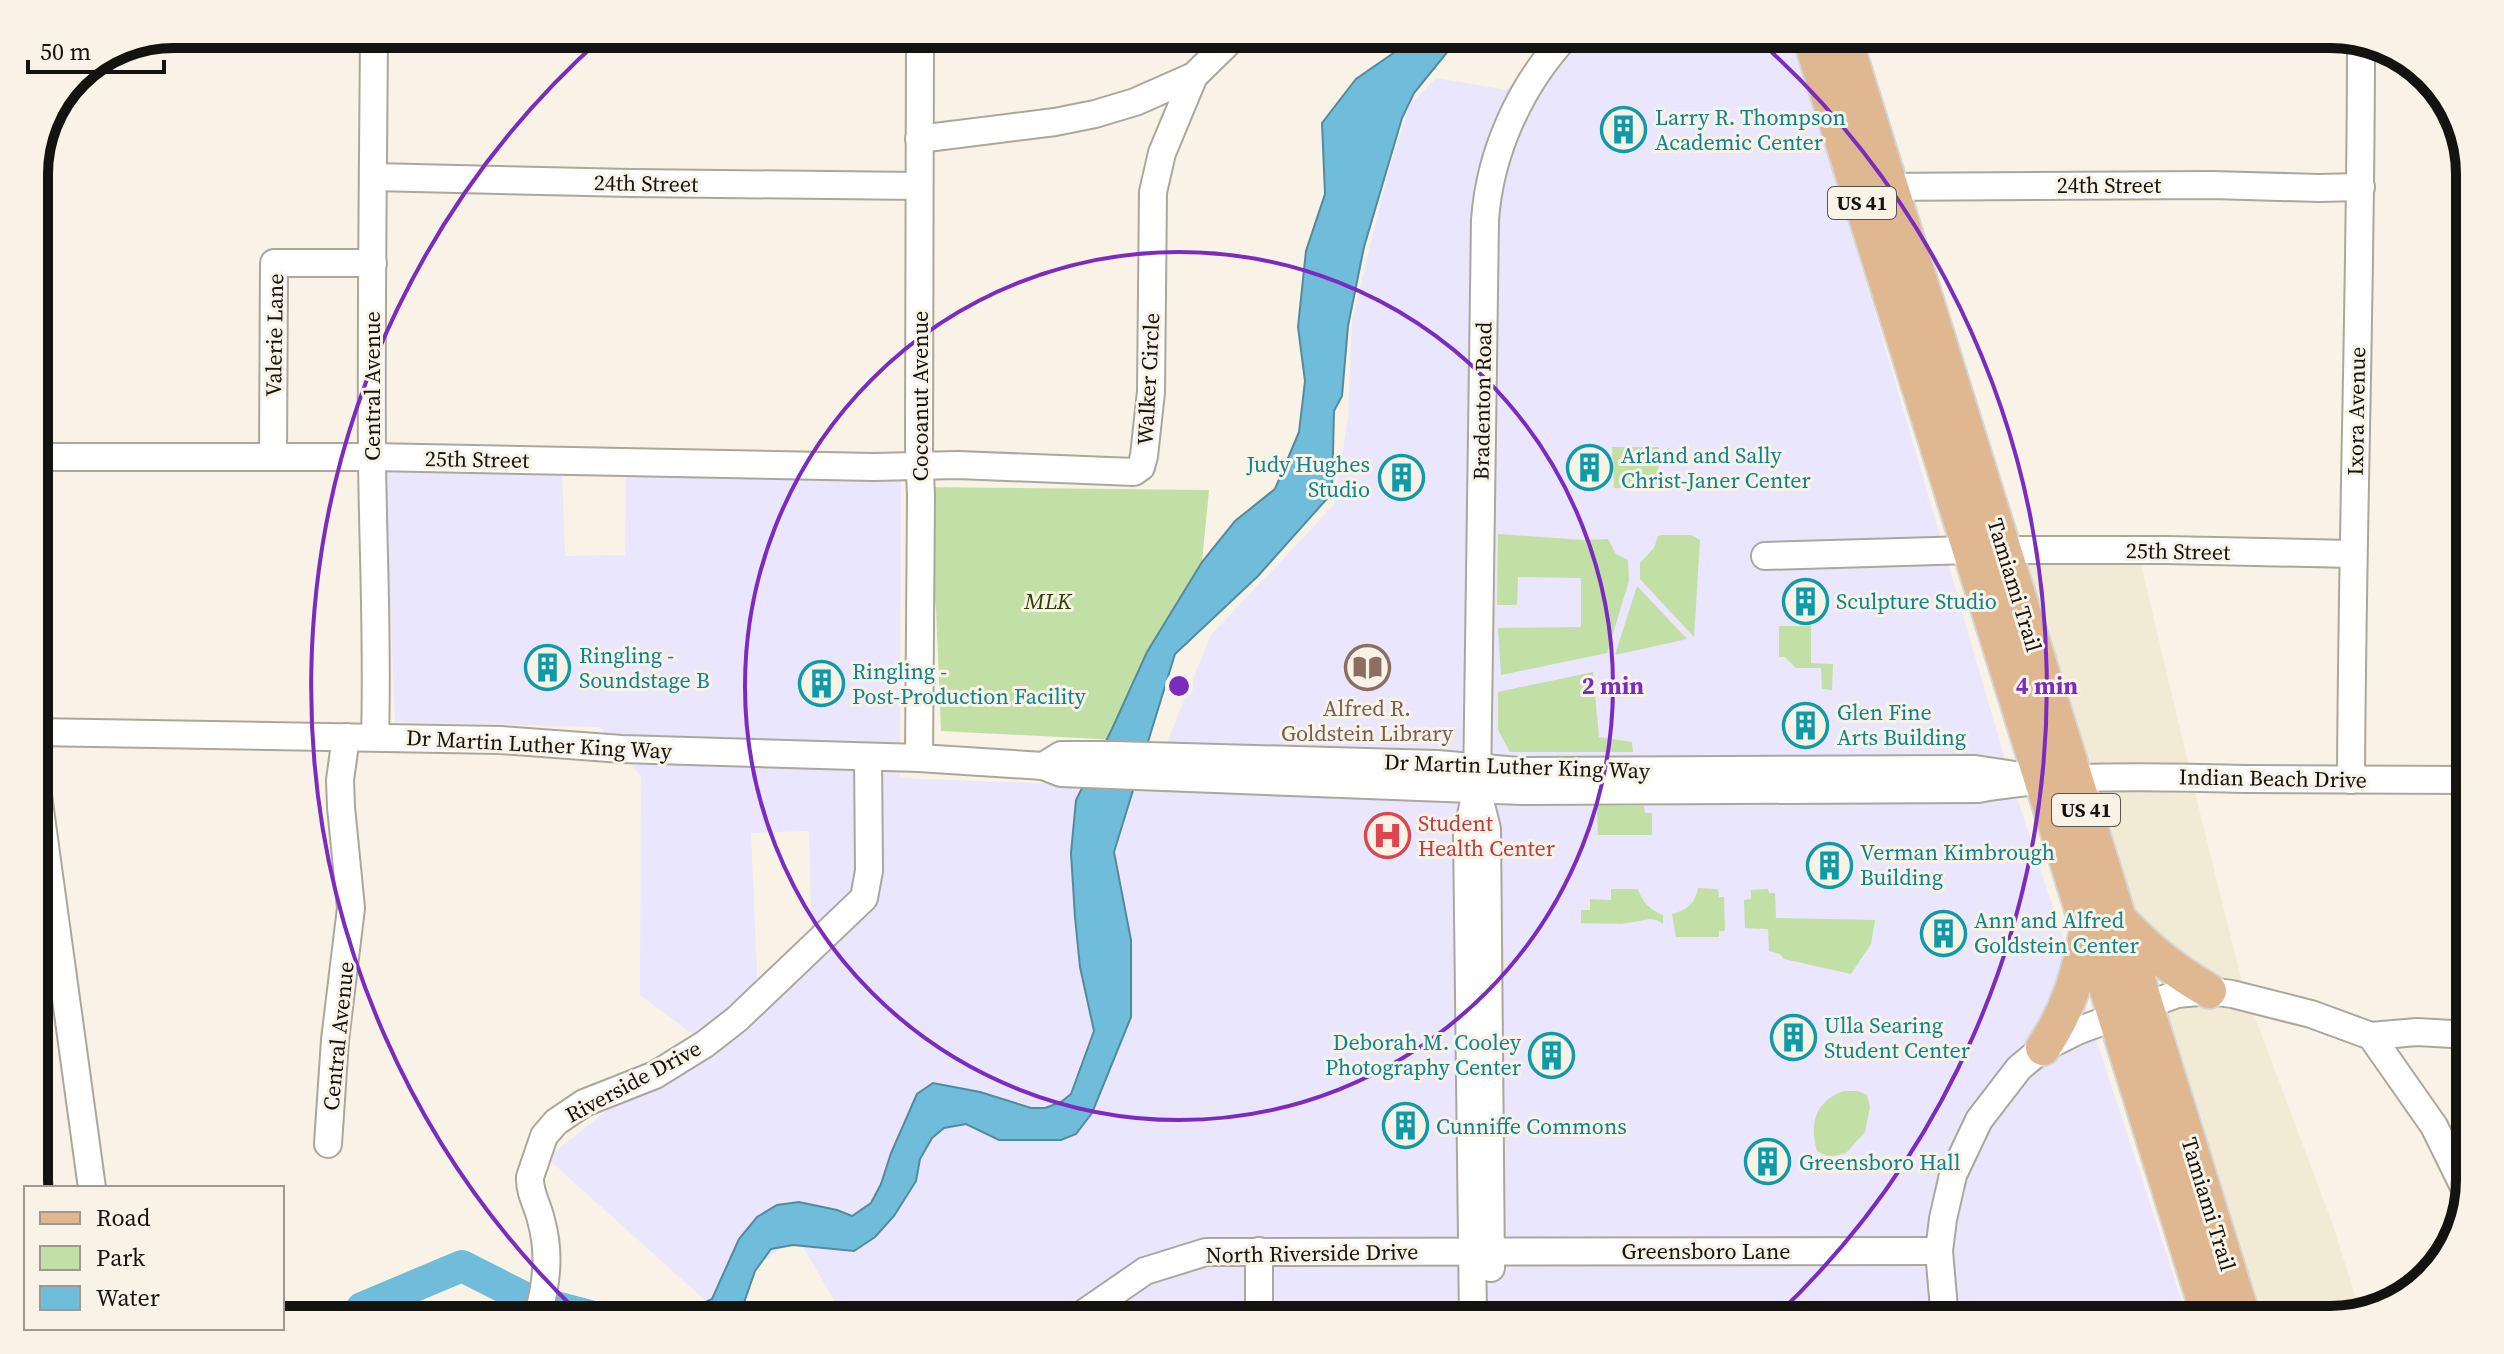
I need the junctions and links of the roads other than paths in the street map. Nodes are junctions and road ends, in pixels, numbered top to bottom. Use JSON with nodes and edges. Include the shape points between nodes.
{"nodes":[{"id":1,"x":374,"y":48,"type":"edge"},
{"id":2,"x":920,"y":48,"type":"edge"},
{"id":3,"x":1223,"y":48,"type":"edge"},
{"id":4,"x":1557,"y":48,"type":"edge"},
{"id":5,"x":1813,"y":48,"type":"edge"},
{"id":6,"x":1847,"y":48,"type":"edge"},
{"id":7,"x":2361,"y":52,"type":"edge"},
{"id":8,"x":1194,"y":76,"type":"junction"},
{"id":9,"x":919,"y":139,"type":"junction"},
{"id":10,"x":373,"y":177,"type":"junction"},
{"id":11,"x":919,"y":186,"type":"junction"},
{"id":12,"x":1891,"y":186,"type":"junction"},
{"id":13,"x":1857,"y":187,"type":"junction"},
{"id":14,"x":2361,"y":187,"type":"junction"},
{"id":15,"x":373,"y":263,"type":"junction"},
{"id":16,"x":48,"y":457,"type":"edge"},
{"id":17,"x":273,"y":457,"type":"junction"},
{"id":18,"x":372,"y":457,"type":"junction"},
{"id":19,"x":921,"y":466,"type":"junction"},
{"id":20,"x":1951,"y":490,"type":"junction"},
{"id":21,"x":1970,"y":550,"type":"junction"},
{"id":22,"x":2004,"y":550,"type":"junction"},
{"id":23,"x":2352,"y":554,"type":"junction"},
{"id":24,"x":1765,"y":556,"type":"dead end"},
{"id":25,"x":2025,"y":616,"type":"junction"},
{"id":26,"x":48,"y":732,"type":"edge"},
{"id":27,"x":346,"y":737,"type":"junction"},
{"id":28,"x":375,"y":737,"type":"junction"},
{"id":29,"x":868,"y":757,"type":"junction"},
{"id":30,"x":919,"y":758,"type":"junction"},
{"id":31,"x":2076,"y":778,"type":"junction"},
{"id":32,"x":1477,"y":779,"type":"junction"},
{"id":33,"x":2042,"y":779,"type":"junction"},
{"id":34,"x":2351,"y":780,"type":"junction"},
{"id":35,"x":2456,"y":780,"type":"edge"},
{"id":36,"x":48,"y":868,"type":"edge"},
{"id":37,"x":2104,"y":922,"type":"junction"},
{"id":38,"x":2209,"y":991,"type":"junction"},
{"id":39,"x":2131,"y":1010,"type":"junction"},
{"id":40,"x":2456,"y":1034,"type":"edge"},
{"id":41,"x":2371,"y":1036,"type":"junction"},
{"id":42,"x":2043,"y":1048,"type":"junction"},
{"id":43,"x":328,"y":1144,"type":"dead end"},
{"id":44,"x":2456,"y":1171,"type":"edge"},
{"id":45,"x":92,"y":1186,"type":"edge"},
{"id":46,"x":1482,"y":1250,"type":"junction"},
{"id":47,"x":1259,"y":1251,"type":"junction"},
{"id":48,"x":1939,"y":1251,"type":"junction"},
{"id":49,"x":540,"y":1306,"type":"edge"},
{"id":50,"x":1094,"y":1306,"type":"edge"},
{"id":51,"x":1259,"y":1306,"type":"edge"},
{"id":52,"x":1475,"y":1306,"type":"edge"},
{"id":53,"x":1488,"y":1306,"type":"edge"},
{"id":54,"x":1944,"y":1306,"type":"edge"},
{"id":55,"x":2206,"y":1306,"type":"edge"},
{"id":56,"x":2239,"y":1306,"type":"edge"}],
"edges":[{"from":1,"to":10,"type":"street","name":"Central Avenue"},
{"from":2,"to":9,"type":"street","name":"Cocoanut Avenue"},
{"from":3,"to":8,"type":"street","name":"Walker Circle"},
{"from":4,"to":32,"type":"street","name":"Bradenton Road","via":[[1510,121],[1486,207]]},
{"from":5,"to":13,"type":"main road","name":"Tamiami Trail","number":"US 41"},
{"from":6,"to":12,"type":"main road","name":"Tamiami Trail","number":"US 41"},
{"from":7,"to":14,"type":"street","name":"Ixora Avenue"},
{"from":8,"to":9,"type":"street","name":"Walker Circle","via":[[1095,114]]},
{"from":8,"to":19,"type":"street","name":"Walker Circle","via":[[1165,144],[1153,192],[1151,392],[1141,467],[1124,473]]},
{"from":9,"to":11,"type":"street","name":"Cocoanut Avenue"},
{"from":10,"to":11,"type":"street","name":"24th Street"},
{"from":10,"to":15,"type":"street","name":"Central Avenue"},
{"from":11,"to":19,"type":"street","name":"Cocoanut Avenue"},
{"from":12,"to":13,"type":"street","name":"24th Street"},
{"from":12,"to":14,"type":"street","name":"24th Street"},
{"from":12,"to":22,"type":"main road","name":"Tamiami Trail","number":"US 41"},
{"from":13,"to":20,"type":"main road","name":"Tamiami Trail","number":"US 41"},
{"from":14,"to":23,"type":"street","name":"Ixora Avenue"},
{"from":15,"to":17,"type":"street","name":"Valerie Lane","via":[[274,263]]},
{"from":15,"to":18,"type":"street","name":"Central Avenue"},
{"from":16,"to":17,"type":"street","name":"25th Street"},
{"from":17,"to":18,"type":"street","name":"25th Street"},
{"from":18,"to":19,"type":"street","name":"25th Street"},
{"from":18,"to":28,"type":"street","name":"Central Avenue"},
{"from":19,"to":30,"type":"street","name":"Cocoanut Avenue"},
{"from":20,"to":21,"type":"main road","name":"Tamiami Trail","number":"US 41"},
{"from":20,"to":22,"type":"main road","via":[[1983,537]]},
{"from":21,"to":24,"type":"street"},
{"from":21,"to":25,"type":"main road"},
{"from":21,"to":33,"type":"main road","name":"Tamiami Trail","number":"US 41"},
{"from":22,"to":23,"type":"street","name":"25th Street"},
{"from":22,"to":25,"type":"main road","name":"Tamiami Trail","number":"US 41"},
{"from":23,"to":34,"type":"street","name":"Ixora Avenue"},
{"from":25,"to":31,"type":"main road","name":"Tamiami Trail","number":"US 41"},
{"from":26,"to":27,"type":"street","name":"Dr Martin Luther King Way"},
{"from":27,"to":28,"type":"street","name":"Dr Martin Luther King Way"},
{"from":27,"to":43,"type":"street","name":"Central Avenue","via":[[340,780],[351,908]]},
{"from":28,"to":29,"type":"street","name":"Dr Martin Luther King Way"},
{"from":29,"to":30,"type":"street","name":"Dr Martin Luther King Way"},
{"from":29,"to":49,"type":"street","name":"Riverside Drive","via":[[869,871],[864,898],[705,1044],[655,1075],[575,1108],[544,1136],[530,1177],[546,1236],[548,1264]]},
{"from":30,"to":32,"type":"street","name":"Dr Martin Luther King Way"},
{"from":31,"to":33,"type":"street","name":"Dr Martin Luther King Way"},
{"from":31,"to":34,"type":"street","name":"Indian Beach Drive"},
{"from":31,"to":37,"type":"main road","name":"Tamiami Trail","number":"US 41"},
{"from":32,"to":33,"type":"street","name":"Dr Martin Luther King Way","via":[[1523,791],[1978,789]]},
{"from":32,"to":46,"type":"street","name":"Bradenton Road","via":[[1467,832]]},
{"from":33,"to":37,"type":"main road","name":"Tamiami Trail","number":"US 41"},
{"from":34,"to":35,"type":"street","name":"Indian Beach Drive"},
{"from":36,"to":45,"type":"street"},
{"from":37,"to":38,"type":"main road"},
{"from":37,"to":39,"type":"main road","name":"Tamiami Trail","number":"US 41"},
{"from":37,"to":42,"type":"main road"},
{"from":38,"to":39,"type":"street","via":[[2177,994]]},
{"from":38,"to":41,"type":"street","via":[[2281,1006]]},
{"from":39,"to":42,"type":"street"},
{"from":39,"to":55,"type":"main road","name":"Tamiami Trail","number":"US 41"},
{"from":39,"to":56,"type":"main road","name":"Tamiami Trail","number":"US 41"},
{"from":40,"to":41,"type":"street"},
{"from":41,"to":44,"type":"street","via":[[2434,1126]]},
{"from":42,"to":48,"type":"street","via":[[2019,1068],[1979,1120],[1953,1175]]},
{"from":46,"to":47,"type":"street","name":"North Riverside Drive"},
{"from":46,"to":48,"type":"street","name":"Greensboro Lane"},
{"from":46,"to":52,"type":"street","name":"Bradenton Road"},
{"from":46,"to":53,"type":"street","name":"Bradenton Road"},
{"from":47,"to":50,"type":"street","name":"North Riverside Drive","via":[[1206,1252],[1145,1271]]},
{"from":47,"to":51,"type":"street"},
{"from":48,"to":54,"type":"street"}]}
